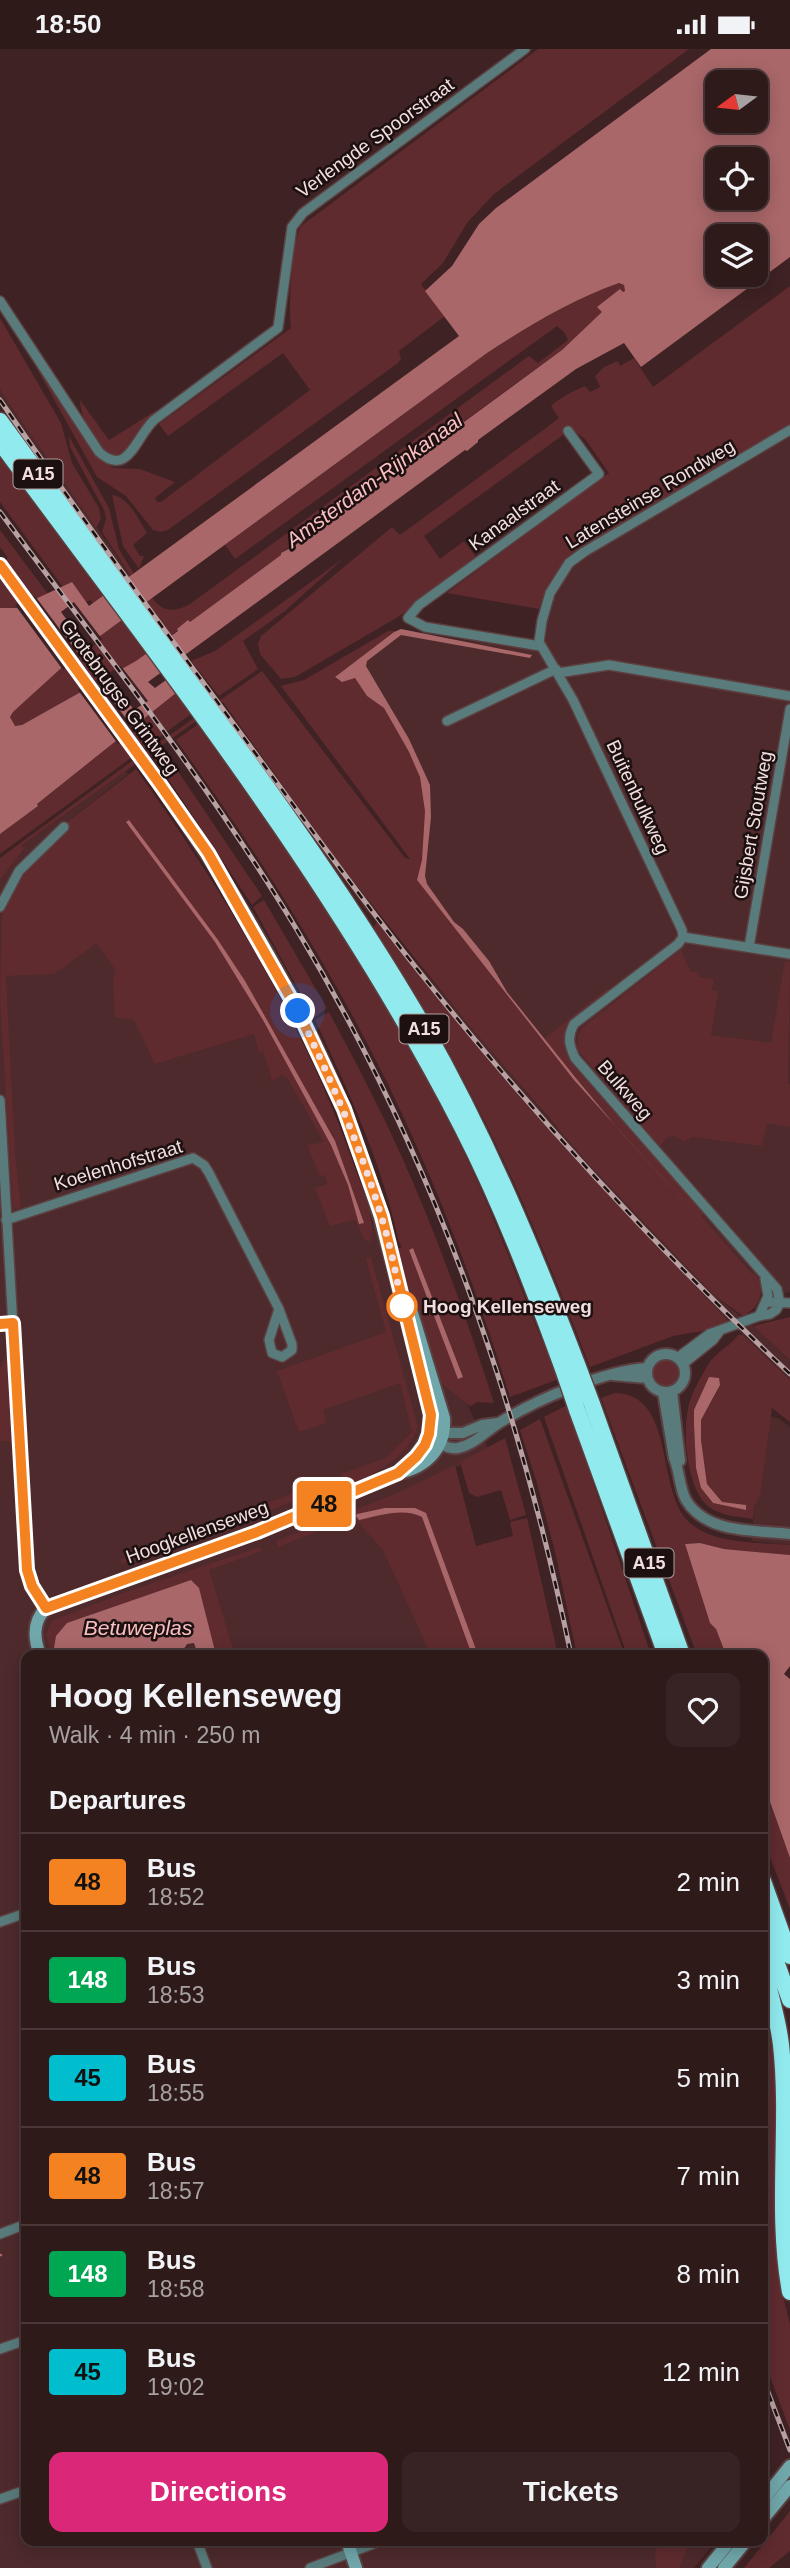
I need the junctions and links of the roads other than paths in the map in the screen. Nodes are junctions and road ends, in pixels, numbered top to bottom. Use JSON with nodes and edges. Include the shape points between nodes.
{"nodes":[{"id":1,"x":525,"y":49,"type":"edge"},
{"id":2,"x":0,"y":301,"type":"edge"},
{"id":3,"x":0,"y":421,"type":"edge"},
{"id":4,"x":790,"y":429,"type":"edge"},
{"id":5,"x":568,"y":431,"type":"dead end"},
{"id":6,"x":0,"y":442,"type":"edge"},
{"id":7,"x":72,"y":530,"type":"junction"},
{"id":8,"x":0,"y":565,"type":"edge"},
{"id":9,"x":541,"y":646,"type":"junction"},
{"id":10,"x":557,"y":671,"type":"junction"},
{"id":11,"x":790,"y":697,"type":"edge"},
{"id":12,"x":790,"y":709,"type":"edge"},
{"id":13,"x":447,"y":721,"type":"dead end"},
{"id":14,"x":64,"y":827,"type":"dead end"},
{"id":15,"x":0,"y":907,"type":"edge"},
{"id":16,"x":683,"y":937,"type":"junction"},
{"id":17,"x":750,"y":947,"type":"junction"},
{"id":18,"x":790,"y":954,"type":"edge"},
{"id":19,"x":0,"y":1100,"type":"edge"},
{"id":20,"x":4,"y":1223,"type":"edge"},
{"id":21,"x":396,"y":1272,"type":"junction"},
{"id":22,"x":765,"y":1277,"type":"junction"},
{"id":23,"x":766,"y":1302,"type":"junction"},
{"id":24,"x":785,"y":1303,"type":"edge"},
{"id":25,"x":279,"y":1309,"type":"junction"},
{"id":26,"x":759,"y":1316,"type":"junction"},
{"id":27,"x":13,"y":1323,"type":"junction"},
{"id":28,"x":0,"y":1324,"type":"edge"},
{"id":29,"x":719,"y":1332,"type":"junction"},
{"id":30,"x":702,"y":1350,"type":"junction"},
{"id":31,"x":680,"y":1361,"type":"junction"},
{"id":32,"x":647,"y":1373,"type":"junction"},
{"id":33,"x":668,"y":1392,"type":"junction"},
{"id":34,"x":585,"y":1407,"type":"junction"},
{"id":35,"x":429,"y":1434,"type":"junction"},
{"id":36,"x":442,"y":1438,"type":"junction"},
{"id":37,"x":398,"y":1473,"type":"junction"},
{"id":38,"x":790,"y":1534,"type":"edge"},
{"id":39,"x":46,"y":1608,"type":"junction"},
{"id":40,"x":38,"y":1650,"type":"edge"},
{"id":41,"x":664,"y":1650,"type":"edge"},
{"id":42,"x":680,"y":1650,"type":"edge"},
{"id":43,"x":768,"y":1884,"type":"edge"},
{"id":44,"x":768,"y":1895,"type":"edge"},
{"id":45,"x":21,"y":1915,"type":"edge"},
{"id":46,"x":0,"y":1922,"type":"edge"},
{"id":47,"x":790,"y":1933,"type":"edge"},
{"id":48,"x":768,"y":1940,"type":"edge"},
{"id":49,"x":790,"y":1955,"type":"edge"},
{"id":50,"x":768,"y":1988,"type":"edge"},
{"id":51,"x":790,"y":2000,"type":"edge"},
{"id":52,"x":21,"y":2226,"type":"edge"},
{"id":53,"x":0,"y":2234,"type":"edge"},
{"id":54,"x":790,"y":2292,"type":"edge"},
{"id":55,"x":21,"y":2342,"type":"edge"},
{"id":56,"x":0,"y":2349,"type":"edge"},
{"id":57,"x":790,"y":2466,"type":"edge"},
{"id":58,"x":790,"y":2486,"type":"edge"},
{"id":59,"x":21,"y":2492,"type":"edge"},
{"id":60,"x":776,"y":2494,"type":"junction"},
{"id":61,"x":768,"y":2498,"type":"edge"},
{"id":62,"x":0,"y":2500,"type":"edge"},
{"id":63,"x":768,"y":2509,"type":"edge"},
{"id":64,"x":199,"y":2546,"type":"edge"},
{"id":65,"x":726,"y":2546,"type":"edge"},
{"id":66,"x":742,"y":2546,"type":"edge"},
{"id":67,"x":349,"y":2547,"type":"edge"},
{"id":68,"x":207,"y":2568,"type":"edge"},
{"id":69,"x":310,"y":2568,"type":"edge"},
{"id":70,"x":356,"y":2568,"type":"edge"},
{"id":71,"x":708,"y":2568,"type":"edge"},
{"id":72,"x":724,"y":2568,"type":"edge"}],
"edges":[{"from":1,"to":2,"type":"street","name":"Verlengde Spoorstraat","via":[[303,213],[292,227],[278,328],[154,419],[125,459],[108,460],[99,452]]},
{"from":3,"to":7,"type":"highway","number":"A15"},
{"from":4,"to":9,"type":"street","name":"Latensteinse Rondweg","via":[[569,563],[546,601]]},
{"from":5,"to":9,"type":"street","name":"Kanaalstraat","via":[[600,474],[419,605],[408,618],[425,627]]},
{"from":6,"to":7,"type":"highway","number":"A15"},
{"from":7,"to":34,"type":"highway","number":"A15","bridge":true,"via":[[289,818],[430,1040],[502,1179],[542,1270]]},
{"from":8,"to":21,"type":"main road","name":"Grotebrugse Grintweg","via":[[208,853],[298,1011],[351,1129]]},
{"from":9,"to":10,"type":"street","name":"Buitenbulkweg"},
{"from":10,"to":11,"type":"street","via":[[610,665]]},
{"from":10,"to":13,"type":"street"},
{"from":10,"to":16,"type":"street","name":"Buitenbulkweg"},
{"from":12,"to":17,"type":"street","name":"Gijsbert Stoutweg"},
{"from":14,"to":15,"type":"street","via":[[19,871]]},
{"from":16,"to":17,"type":"street"},
{"from":16,"to":22,"type":"street","name":"Bulkweg","via":[[574,1024],[568,1037],[570,1047]]},
{"from":17,"to":18,"type":"street"},
{"from":19,"to":20,"type":"street"},
{"from":20,"to":25,"type":"street","name":"Koelenhofstraat","via":[[192,1158],[209,1173]]},
{"from":20,"to":27,"type":"street"},
{"from":21,"to":35,"type":"main road","name":"Grotebrugse Grintweg","via":[[430,1410]]},
{"from":21,"to":36,"type":"main road","name":"Grotebrugse Grintweg","via":[[443,1413]]},
{"from":22,"to":23,"type":"street"},
{"from":22,"to":24,"type":"street","name":"Bulkweg"},
{"from":23,"to":24,"type":"street"},
{"from":23,"to":26,"type":"street"},
{"from":24,"to":26,"type":"street"},
{"from":25,"to":25,"type":"street","name":"Koelenhofstraat","via":[[269,1347],[276,1357],[292,1350],[292,1338]]},
{"from":26,"to":29,"type":"street"},
{"from":27,"to":28,"type":"street"},
{"from":27,"to":39,"type":"street","via":[[27,1570]]},
{"from":29,"to":30,"type":"street"},
{"from":29,"to":30,"type":"street","via":[[709,1334]]},
{"from":30,"to":31,"type":"street"},
{"from":31,"to":32,"type":"street","via":[[662,1354],[653,1358]]},
{"from":31,"to":33,"type":"street","via":[[684,1378]]},
{"from":32,"to":33,"type":"street","via":[[653,1388]]},
{"from":32,"to":36,"type":"street","via":[[625,1369],[499,1423]]},
{"from":33,"to":38,"type":"street","via":[[674,1458],[694,1511],[725,1527]]},
{"from":34,"to":41,"type":"highway","number":"A15"},
{"from":34,"to":42,"type":"highway","number":"A15"},
{"from":35,"to":36,"type":"street"},
{"from":35,"to":37,"type":"main road","name":"Hoogkellenseweg","via":[[421,1451]]},
{"from":36,"to":37,"type":"main road","name":"Hoogkellenseweg","via":[[424,1463]]},
{"from":37,"to":39,"type":"main road","name":"Hoogkellenseweg","via":[[257,1532]]},
{"from":39,"to":40,"type":"main road","via":[[38,1616]]},
{"from":43,"to":47,"type":"highway"},
{"from":44,"to":49,"type":"highway"},
{"from":45,"to":46,"type":"street"},
{"from":48,"to":51,"type":"highway"},
{"from":50,"to":54,"type":"highway","via":[[781,2046],[783,2233]]},
{"from":52,"to":53,"type":"street"},
{"from":55,"to":56,"type":"street"},
{"from":57,"to":60,"type":"main road"},
{"from":58,"to":60,"type":"main road"},
{"from":59,"to":62,"type":"street"},
{"from":60,"to":61,"type":"main road"},
{"from":60,"to":63,"type":"main road"},
{"from":64,"to":68,"type":"street"},
{"from":65,"to":71,"type":"main road"},
{"from":66,"to":72,"type":"main road"},
{"from":67,"to":69,"type":"street"},
{"from":67,"to":70,"type":"main road"}]}
